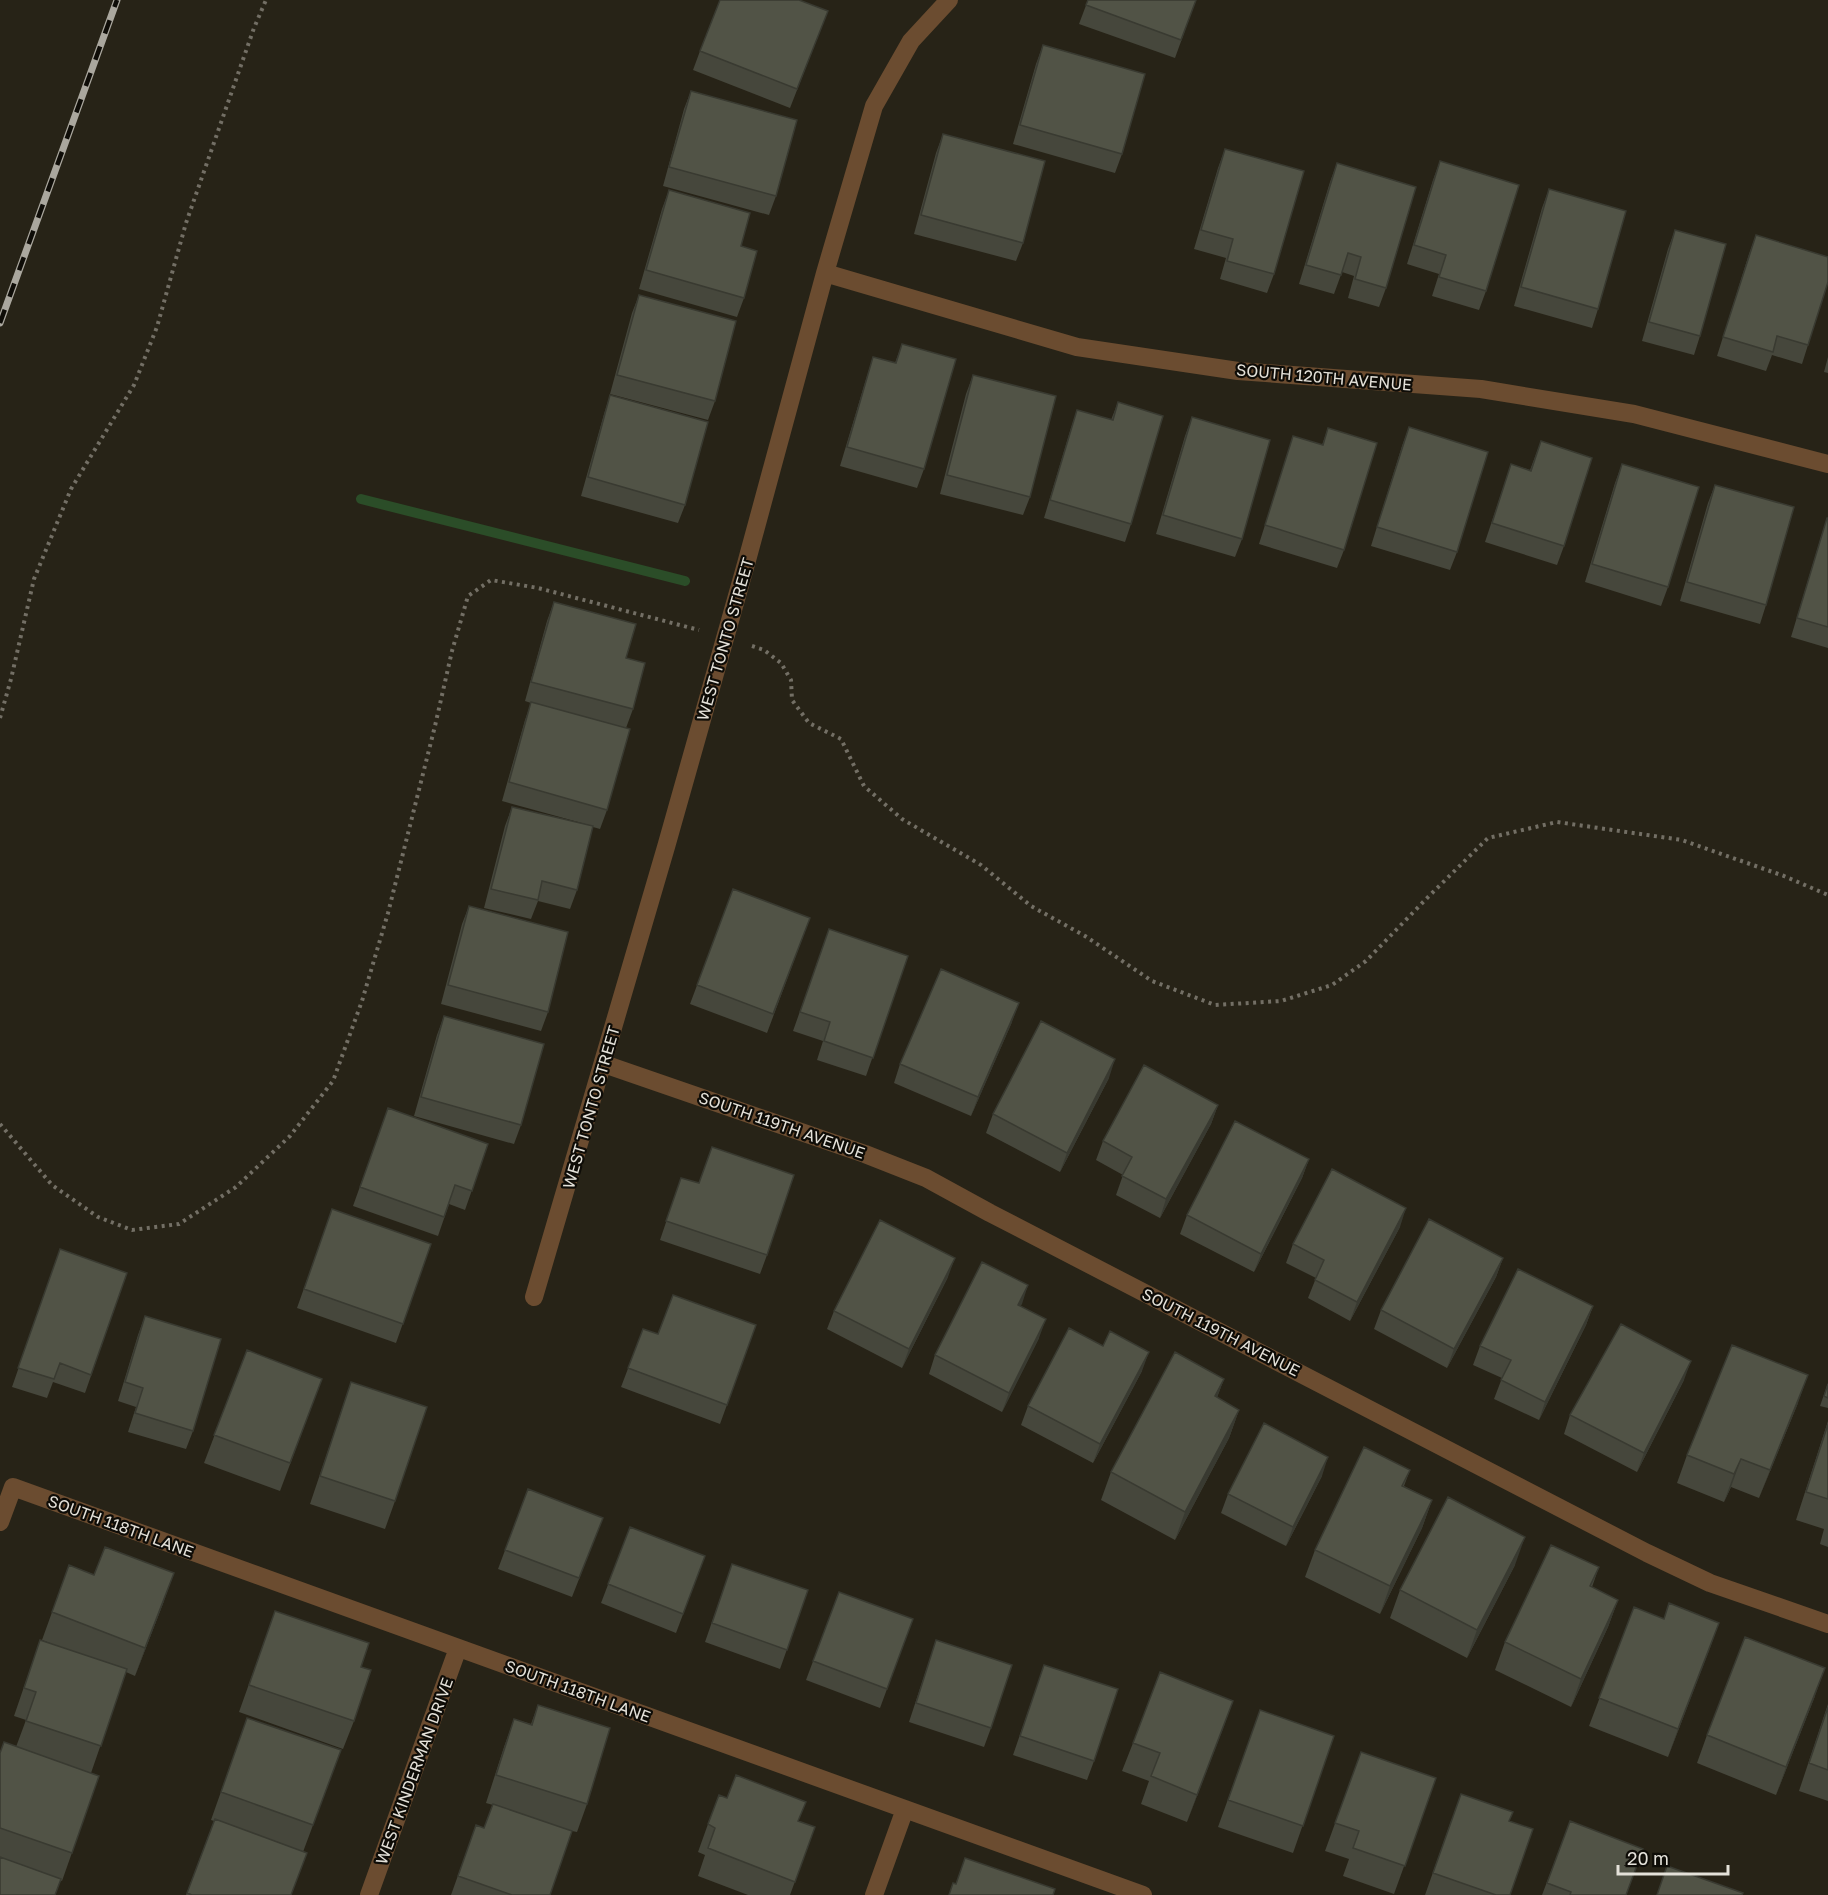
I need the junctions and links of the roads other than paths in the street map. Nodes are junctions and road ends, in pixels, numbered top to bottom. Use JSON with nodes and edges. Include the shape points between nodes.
{"nodes":[{"id":1,"x":949,"y":0,"type":"edge"},
{"id":2,"x":825,"y":273,"type":"junction"},
{"id":3,"x":1828,"y":464,"type":"edge"},
{"id":4,"x":604,"y":1064,"type":"junction"},
{"id":5,"x":534,"y":1297,"type":"dead end"},
{"id":6,"x":0,"y":1522,"type":"edge"},
{"id":7,"x":1828,"y":1624,"type":"edge"},
{"id":8,"x":458,"y":1648,"type":"junction"},
{"id":9,"x":905,"y":1809,"type":"junction"},
{"id":10,"x":369,"y":1895,"type":"edge"},
{"id":11,"x":874,"y":1895,"type":"edge"},
{"id":12,"x":1143,"y":1895,"type":"edge"}],
"edges":[{"from":1,"to":2,"type":"street","name":"WEST TONTO STREET","via":[[911,41],[874,106]]},
{"from":2,"to":3,"type":"street","name":"SOUTH 120TH AVENUE","via":[[1077,347],[1238,371],[1481,389],[1634,414]]},
{"from":2,"to":4,"type":"street","name":"WEST TONTO STREET"},
{"from":4,"to":5,"type":"street","name":"WEST TONTO STREET"},
{"from":4,"to":7,"type":"street","name":"SOUTH 119TH AVENUE","via":[[926,1178],[1647,1553],[1710,1583]]},
{"from":6,"to":8,"type":"street","name":"SOUTH 118TH LANE","via":[[13,1487]]},
{"from":8,"to":9,"type":"street","name":"SOUTH 118TH LANE"},
{"from":8,"to":10,"type":"street","name":"WEST KINDERMAN DRIVE"},
{"from":9,"to":11,"type":"street"},
{"from":9,"to":12,"type":"street","name":"SOUTH 118TH LANE"}]}
